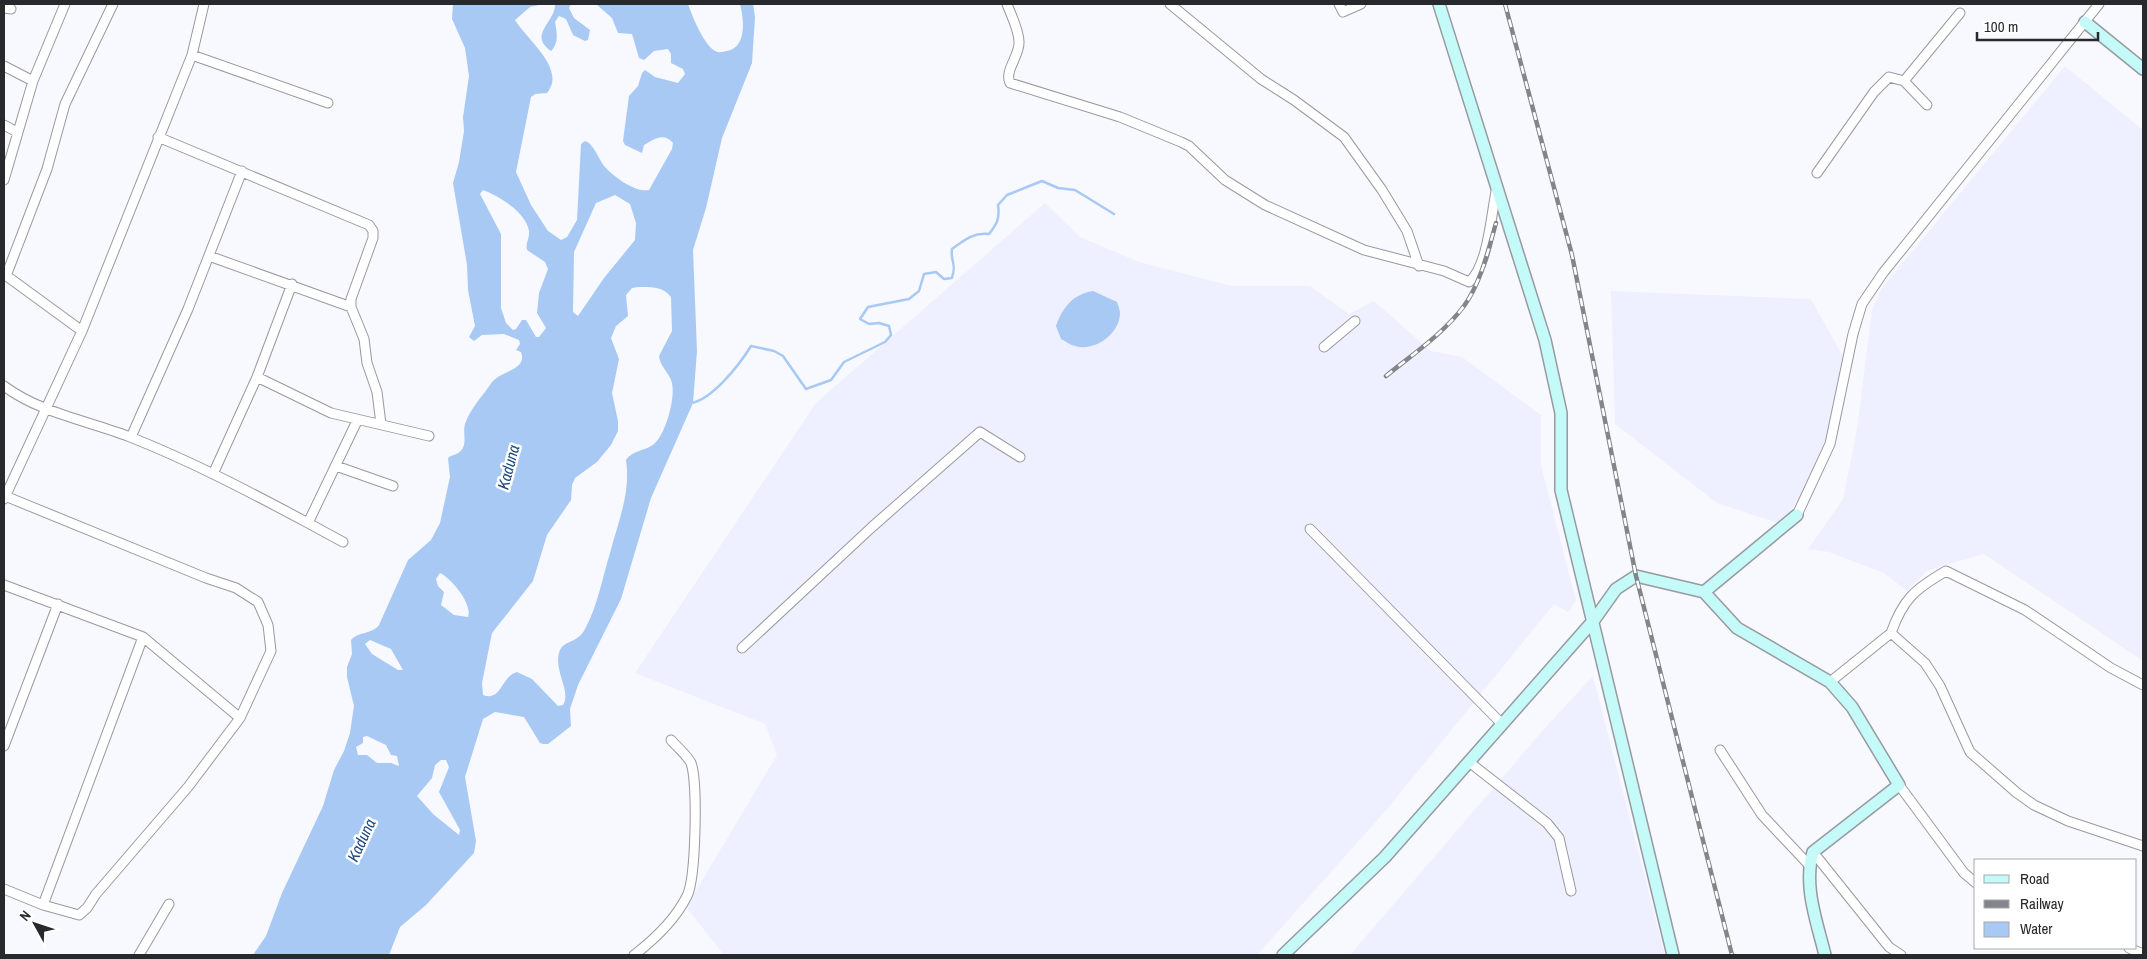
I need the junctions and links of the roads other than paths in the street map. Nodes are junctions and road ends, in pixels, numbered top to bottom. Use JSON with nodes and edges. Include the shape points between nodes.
{"nodes":[{"id":1,"x":65,"y":4,"type":"edge"},
{"id":2,"x":113,"y":4,"type":"edge"},
{"id":3,"x":204,"y":4,"type":"edge"},
{"id":4,"x":1007,"y":4,"type":"edge"},
{"id":5,"x":1170,"y":4,"type":"edge"},
{"id":6,"x":1339,"y":4,"type":"edge"},
{"id":7,"x":1361,"y":4,"type":"edge"},
{"id":8,"x":1439,"y":4,"type":"edge"},
{"id":9,"x":2099,"y":4,"type":"edge"},
{"id":10,"x":1960,"y":12,"type":"dead end"},
{"id":11,"x":2085,"y":22,"type":"junction"},
{"id":12,"x":192,"y":54,"type":"junction"},
{"id":13,"x":4,"y":66,"type":"edge"},
{"id":14,"x":2143,"y":69,"type":"edge"},
{"id":15,"x":33,"y":81,"type":"junction"},
{"id":16,"x":1904,"y":81,"type":"junction"},
{"id":17,"x":328,"y":103,"type":"dead end"},
{"id":18,"x":1927,"y":105,"type":"dead end"},
{"id":19,"x":4,"y":125,"type":"edge"},
{"id":20,"x":17,"y":132,"type":"junction"},
{"id":21,"x":158,"y":137,"type":"junction"},
{"id":22,"x":242,"y":171,"type":"junction"},
{"id":23,"x":1817,"y":173,"type":"dead end"},
{"id":24,"x":4,"y":180,"type":"edge"},
{"id":25,"x":1497,"y":186,"type":"junction"},
{"id":26,"x":209,"y":256,"type":"junction"},
{"id":27,"x":1418,"y":266,"type":"junction"},
{"id":28,"x":5,"y":275,"type":"edge"},
{"id":29,"x":292,"y":284,"type":"junction"},
{"id":30,"x":351,"y":307,"type":"junction"},
{"id":31,"x":1355,"y":321,"type":"dead end"},
{"id":32,"x":82,"y":330,"type":"junction"},
{"id":33,"x":1324,"y":347,"type":"dead end"},
{"id":34,"x":257,"y":377,"type":"junction"},
{"id":35,"x":4,"y":386,"type":"edge"},
{"id":36,"x":47,"y":408,"type":"junction"},
{"id":37,"x":357,"y":421,"type":"junction"},
{"id":38,"x":381,"y":424,"type":"junction"},
{"id":39,"x":428,"y":436,"type":"dead end"},
{"id":40,"x":131,"y":438,"type":"junction"},
{"id":41,"x":1020,"y":457,"type":"dead end"},
{"id":42,"x":336,"y":466,"type":"junction"},
{"id":43,"x":213,"y":474,"type":"junction"},
{"id":44,"x":393,"y":486,"type":"dead end"},
{"id":45,"x":4,"y":497,"type":"edge"},
{"id":46,"x":1797,"y":515,"type":"joint"},
{"id":47,"x":308,"y":523,"type":"junction"},
{"id":48,"x":1310,"y":529,"type":"dead end"},
{"id":49,"x":344,"y":542,"type":"dead end"},
{"id":50,"x":4,"y":585,"type":"edge"},
{"id":51,"x":1704,"y":592,"type":"junction"},
{"id":52,"x":58,"y":604,"type":"junction"},
{"id":53,"x":1594,"y":620,"type":"junction"},
{"id":54,"x":1891,"y":633,"type":"junction"},
{"id":55,"x":143,"y":637,"type":"junction"},
{"id":56,"x":742,"y":648,"type":"dead end"},
{"id":57,"x":1830,"y":682,"type":"junction"},
{"id":58,"x":2143,"y":685,"type":"edge"},
{"id":59,"x":240,"y":718,"type":"junction"},
{"id":60,"x":1502,"y":724,"type":"junction"},
{"id":61,"x":671,"y":740,"type":"dead end"},
{"id":62,"x":4,"y":746,"type":"edge"},
{"id":63,"x":1720,"y":750,"type":"dead end"},
{"id":64,"x":1469,"y":762,"type":"junction"},
{"id":65,"x":1899,"y":784,"type":"junction"},
{"id":66,"x":2143,"y":846,"type":"edge"},
{"id":67,"x":1813,"y":852,"type":"junction"},
{"id":68,"x":1809,"y":865,"type":"junction"},
{"id":69,"x":1974,"y":882,"type":"edge"},
{"id":70,"x":4,"y":889,"type":"edge"},
{"id":71,"x":1571,"y":891,"type":"dead end"},
{"id":72,"x":168,"y":904,"type":"dead end"},
{"id":73,"x":43,"y":905,"type":"junction"},
{"id":74,"x":2130,"y":949,"type":"edge"},
{"id":75,"x":2143,"y":954,"type":"edge"},
{"id":76,"x":138,"y":955,"type":"edge"},
{"id":77,"x":634,"y":955,"type":"edge"},
{"id":78,"x":1283,"y":955,"type":"edge"},
{"id":79,"x":1673,"y":955,"type":"edge"},
{"id":80,"x":1825,"y":955,"type":"edge"},
{"id":81,"x":1901,"y":955,"type":"edge"}],
"edges":[{"from":1,"to":15,"type":"street"},
{"from":2,"to":28,"type":"street","via":[[65,104],[47,169]]},
{"from":3,"to":12,"type":"street"},
{"from":4,"to":27,"type":"street","via":[[1020,40],[1008,76],[1010,83],[1120,117],[1181,142],[1225,180],[1265,205],[1364,250]]},
{"from":5,"to":27,"type":"street","via":[[1261,79],[1344,137],[1407,231]]},
{"from":6,"to":7,"type":"street","via":[[1343,12]]},
{"from":8,"to":25,"type":"street"},
{"from":9,"to":11,"type":"street"},
{"from":10,"to":16,"type":"street"},
{"from":11,"to":14,"type":"street"},
{"from":11,"to":46,"type":"street","via":[[1883,273],[1862,304],[1830,444]]},
{"from":12,"to":17,"type":"street"},
{"from":12,"to":21,"type":"street"},
{"from":13,"to":15,"type":"street"},
{"from":15,"to":20,"type":"street"},
{"from":16,"to":18,"type":"street"},
{"from":16,"to":23,"type":"street","via":[[1889,78],[1874,92]]},
{"from":19,"to":20,"type":"street"},
{"from":20,"to":24,"type":"street"},
{"from":21,"to":22,"type":"street"},
{"from":21,"to":32,"type":"street"},
{"from":22,"to":26,"type":"street"},
{"from":22,"to":30,"type":"street","via":[[369,225],[373,238]]},
{"from":25,"to":27,"type":"street","via":[[1489,232],[1475,278],[1469,282],[1444,271]]},
{"from":25,"to":53,"type":"street","via":[[1545,340],[1561,413],[1561,490]]},
{"from":26,"to":29,"type":"street"},
{"from":26,"to":40,"type":"street"},
{"from":28,"to":32,"type":"street"},
{"from":29,"to":30,"type":"street"},
{"from":29,"to":34,"type":"street"},
{"from":30,"to":38,"type":"street","via":[[364,339],[366,363],[377,392]]},
{"from":31,"to":33,"type":"street"},
{"from":32,"to":36,"type":"street"},
{"from":34,"to":37,"type":"street","via":[[319,409]]},
{"from":34,"to":43,"type":"street"},
{"from":35,"to":36,"type":"street"},
{"from":36,"to":40,"type":"street"},
{"from":36,"to":45,"type":"street"},
{"from":37,"to":38,"type":"street"},
{"from":37,"to":42,"type":"street"},
{"from":38,"to":39,"type":"street"},
{"from":40,"to":43,"type":"street"},
{"from":41,"to":56,"type":"street","via":[[980,432],[879,520]]},
{"from":42,"to":44,"type":"street"},
{"from":42,"to":47,"type":"street"},
{"from":43,"to":47,"type":"street"},
{"from":45,"to":59,"type":"street","via":[[236,588],[258,602],[268,625],[272,651]]},
{"from":46,"to":51,"type":"street"},
{"from":47,"to":49,"type":"street"},
{"from":48,"to":60,"type":"street"},
{"from":50,"to":52,"type":"street"},
{"from":51,"to":53,"type":"street","via":[[1636,576],[1616,589]]},
{"from":51,"to":57,"type":"street","via":[[1737,628]]},
{"from":52,"to":55,"type":"street"},
{"from":52,"to":62,"type":"street"},
{"from":53,"to":60,"type":"street"},
{"from":53,"to":79,"type":"street"},
{"from":54,"to":57,"type":"street"},
{"from":54,"to":58,"type":"street","via":[[1899,610],[1923,584],[1946,571],[2025,610],[2110,668]]},
{"from":54,"to":66,"type":"street","via":[[1925,663],[1940,686],[1970,752],[2017,793],[2068,821]]},
{"from":55,"to":59,"type":"street"},
{"from":55,"to":73,"type":"street"},
{"from":57,"to":65,"type":"street","via":[[1852,707]]},
{"from":59,"to":73,"type":"street","via":[[188,787],[87,908],[79,915]]},
{"from":60,"to":64,"type":"street"},
{"from":61,"to":77,"type":"street","via":[[690,762],[695,785],[688,894],[661,932]]},
{"from":63,"to":68,"type":"street","via":[[1762,815]]},
{"from":64,"to":71,"type":"street","via":[[1547,823],[1559,838]]},
{"from":64,"to":78,"type":"street","via":[[1385,857]]},
{"from":65,"to":67,"type":"street"},
{"from":65,"to":69,"type":"street","via":[[1964,874]]},
{"from":67,"to":68,"type":"street"},
{"from":67,"to":81,"type":"street","via":[[1888,947]]},
{"from":68,"to":80,"type":"street","via":[[1810,890]]},
{"from":70,"to":73,"type":"street"},
{"from":72,"to":76,"type":"street"},
{"from":74,"to":75,"type":"street"}]}
